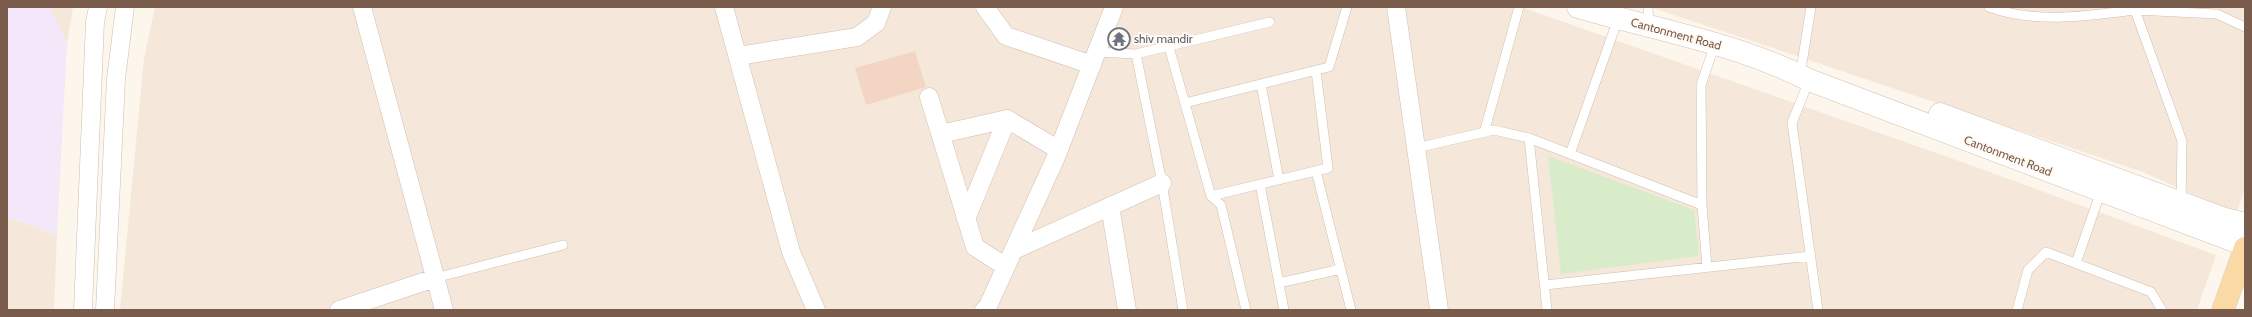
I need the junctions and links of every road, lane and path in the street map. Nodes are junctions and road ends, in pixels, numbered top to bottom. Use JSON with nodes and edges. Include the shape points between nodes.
{"nodes":[{"id":1,"x":125,"y":7,"type":"edge"},
{"id":2,"x":362,"y":7,"type":"edge"},
{"id":3,"x":724,"y":7,"type":"edge"},
{"id":4,"x":882,"y":7,"type":"edge"},
{"id":5,"x":985,"y":7,"type":"edge"},
{"id":6,"x":1114,"y":7,"type":"edge"},
{"id":7,"x":1347,"y":7,"type":"edge"},
{"id":8,"x":1396,"y":7,"type":"edge"},
{"id":9,"x":1519,"y":7,"type":"edge"},
{"id":10,"x":1578,"y":7,"type":"edge"},
{"id":11,"x":1811,"y":7,"type":"edge"},
{"id":12,"x":1989,"y":7,"type":"edge"},
{"id":13,"x":2135,"y":10,"type":"junction"},
{"id":14,"x":96,"y":15,"type":"edge"},
{"id":15,"x":1648,"y":16,"type":"edge"},
{"id":16,"x":1618,"y":19,"type":"junction"},
{"id":17,"x":1270,"y":22,"type":"dead end"},
{"id":18,"x":2245,"y":27,"type":"edge"},
{"id":19,"x":1715,"y":44,"type":"junction"},
{"id":20,"x":1169,"y":47,"type":"junction"},
{"id":21,"x":1136,"y":54,"type":"junction"},
{"id":22,"x":738,"y":56,"type":"junction"},
{"id":23,"x":1094,"y":59,"type":"junction"},
{"id":24,"x":1316,"y":70,"type":"junction"},
{"id":25,"x":1804,"y":74,"type":"junction"},
{"id":26,"x":1261,"y":84,"type":"junction"},
{"id":27,"x":929,"y":97,"type":"dead end"},
{"id":28,"x":1185,"y":103,"type":"junction"},
{"id":29,"x":1007,"y":119,"type":"junction"},
{"id":30,"x":1484,"y":133,"type":"junction"},
{"id":31,"x":941,"y":134,"type":"junction"},
{"id":32,"x":1529,"y":138,"type":"junction"},
{"id":33,"x":1416,"y":148,"type":"junction"},
{"id":34,"x":1059,"y":150,"type":"junction"},
{"id":35,"x":1570,"y":154,"type":"junction"},
{"id":36,"x":1316,"y":171,"type":"junction"},
{"id":37,"x":1279,"y":180,"type":"junction"},
{"id":38,"x":1162,"y":183,"type":"junction"},
{"id":39,"x":1260,"y":184,"type":"junction"},
{"id":40,"x":2101,"y":191,"type":"junction"},
{"id":41,"x":1211,"y":196,"type":"junction"},
{"id":42,"x":1702,"y":205,"type":"junction"},
{"id":43,"x":1110,"y":206,"type":"junction"},
{"id":44,"x":2180,"y":212,"type":"junction"},
{"id":45,"x":966,"y":219,"type":"junction"},
{"id":46,"x":2245,"y":224,"type":"edge"},
{"id":47,"x":563,"y":245,"type":"dead end"},
{"id":48,"x":2245,"y":247,"type":"edge"},
{"id":49,"x":1014,"y":250,"type":"junction"},
{"id":50,"x":1811,"y":256,"type":"junction"},
{"id":51,"x":2076,"y":263,"type":"junction"},
{"id":52,"x":1006,"y":267,"type":"junction"},
{"id":53,"x":1707,"y":268,"type":"junction"},
{"id":54,"x":1341,"y":269,"type":"junction"},
{"id":55,"x":435,"y":278,"type":"junction"},
{"id":56,"x":1279,"y":283,"type":"junction"},
{"id":57,"x":1545,"y":285,"type":"junction"},
{"id":58,"x":988,"y":309,"type":"edge"},
{"id":59,"x":75,"y":310,"type":"edge"},
{"id":60,"x":105,"y":310,"type":"edge"},
{"id":61,"x":339,"y":310,"type":"edge"},
{"id":62,"x":444,"y":310,"type":"edge"},
{"id":63,"x":816,"y":310,"type":"edge"},
{"id":64,"x":1127,"y":310,"type":"edge"},
{"id":65,"x":1183,"y":310,"type":"edge"},
{"id":66,"x":1246,"y":310,"type":"edge"},
{"id":67,"x":1284,"y":310,"type":"edge"},
{"id":68,"x":1351,"y":310,"type":"edge"},
{"id":69,"x":1439,"y":310,"type":"edge"},
{"id":70,"x":1547,"y":310,"type":"edge"},
{"id":71,"x":1818,"y":310,"type":"edge"},
{"id":72,"x":2017,"y":310,"type":"edge"},
{"id":73,"x":2162,"y":310,"type":"edge"},
{"id":74,"x":2223,"y":310,"type":"edge"}],
"edges":[{"from":1,"to":60,"type":"street","via":[[116,79]]},
{"from":2,"to":55,"type":"street"},
{"from":3,"to":22,"type":"street"},
{"from":4,"to":22,"type":"street","via":[[876,23],[857,37]]},
{"from":5,"to":23,"type":"street","via":[[1006,36]]},
{"from":6,"to":23,"type":"street"},
{"from":7,"to":24,"type":"lane","via":[[1329,68]]},
{"from":8,"to":33,"type":"street"},
{"from":9,"to":30,"type":"lane"},
{"from":10,"to":16,"type":"street","name":"Cantonment Road"},
{"from":11,"to":25,"type":"lane"},
{"from":12,"to":13,"type":"lane","via":[[2005,13],[2068,18]]},
{"from":13,"to":18,"type":"lane","via":[[2217,14]]},
{"from":13,"to":44,"type":"lane","via":[[2182,142]]},
{"from":14,"to":59,"type":"street"},
{"from":15,"to":16,"type":"street","name":"Cantonment Road"},
{"from":15,"to":19,"type":"street","name":"Cantonment Road"},
{"from":16,"to":35,"type":"lane"},
{"from":17,"to":20,"type":"lane"},
{"from":19,"to":25,"type":"street","name":"Cantonment Road"},
{"from":19,"to":42,"type":"lane","via":[[1701,86]]},
{"from":20,"to":21,"type":"lane"},
{"from":20,"to":28,"type":"lane"},
{"from":21,"to":23,"type":"lane"},
{"from":21,"to":38,"type":"lane"},
{"from":22,"to":63,"type":"street","via":[[791,252]]},
{"from":23,"to":34,"type":"street"},
{"from":24,"to":26,"type":"lane"},
{"from":24,"to":36,"type":"lane","via":[[1328,168]]},
{"from":25,"to":40,"type":"street","name":"Cantonment Road"},
{"from":25,"to":44,"type":"street","name":"Cantonment Road","via":[[2008,138]]},
{"from":25,"to":50,"type":"lane","via":[[1792,123]]},
{"from":26,"to":28,"type":"lane"},
{"from":26,"to":37,"type":"lane"},
{"from":27,"to":31,"type":"street"},
{"from":28,"to":41,"type":"lane"},
{"from":29,"to":31,"type":"street"},
{"from":29,"to":34,"type":"street"},
{"from":29,"to":45,"type":"street"},
{"from":30,"to":32,"type":"lane","via":[[1494,130]]},
{"from":30,"to":33,"type":"lane"},
{"from":31,"to":45,"type":"street"},
{"from":32,"to":35,"type":"lane"},
{"from":32,"to":57,"type":"lane"},
{"from":33,"to":69,"type":"street"},
{"from":34,"to":49,"type":"street"},
{"from":35,"to":42,"type":"lane"},
{"from":36,"to":37,"type":"lane"},
{"from":36,"to":54,"type":"lane"},
{"from":37,"to":39,"type":"lane"},
{"from":38,"to":43,"type":"street"},
{"from":38,"to":65,"type":"lane"},
{"from":39,"to":41,"type":"lane"},
{"from":39,"to":56,"type":"lane"},
{"from":40,"to":44,"type":"street","name":"Cantonment Road"},
{"from":40,"to":51,"type":"lane"},
{"from":41,"to":66,"type":"lane","via":[[1221,205]]},
{"from":42,"to":53,"type":"lane"},
{"from":43,"to":49,"type":"street"},
{"from":43,"to":64,"type":"street"},
{"from":44,"to":46,"type":"street","name":"Cantonment Road"},
{"from":44,"to":48,"type":"street","name":"Cantonment Road"},
{"from":45,"to":52,"type":"street","via":[[974,247]]},
{"from":47,"to":55,"type":"lane"},
{"from":48,"to":74,"type":"main road"},
{"from":49,"to":52,"type":"street"},
{"from":50,"to":53,"type":"lane"},
{"from":50,"to":71,"type":"lane"},
{"from":51,"to":72,"type":"lane","via":[[2046,252],[2028,270]]},
{"from":51,"to":73,"type":"lane","via":[[2151,292]]},
{"from":52,"to":58,"type":"street"},
{"from":53,"to":57,"type":"lane"},
{"from":54,"to":56,"type":"lane"},
{"from":54,"to":68,"type":"lane"},
{"from":55,"to":61,"type":"street"},
{"from":55,"to":62,"type":"street"},
{"from":56,"to":67,"type":"lane"},
{"from":57,"to":70,"type":"lane"}]}
